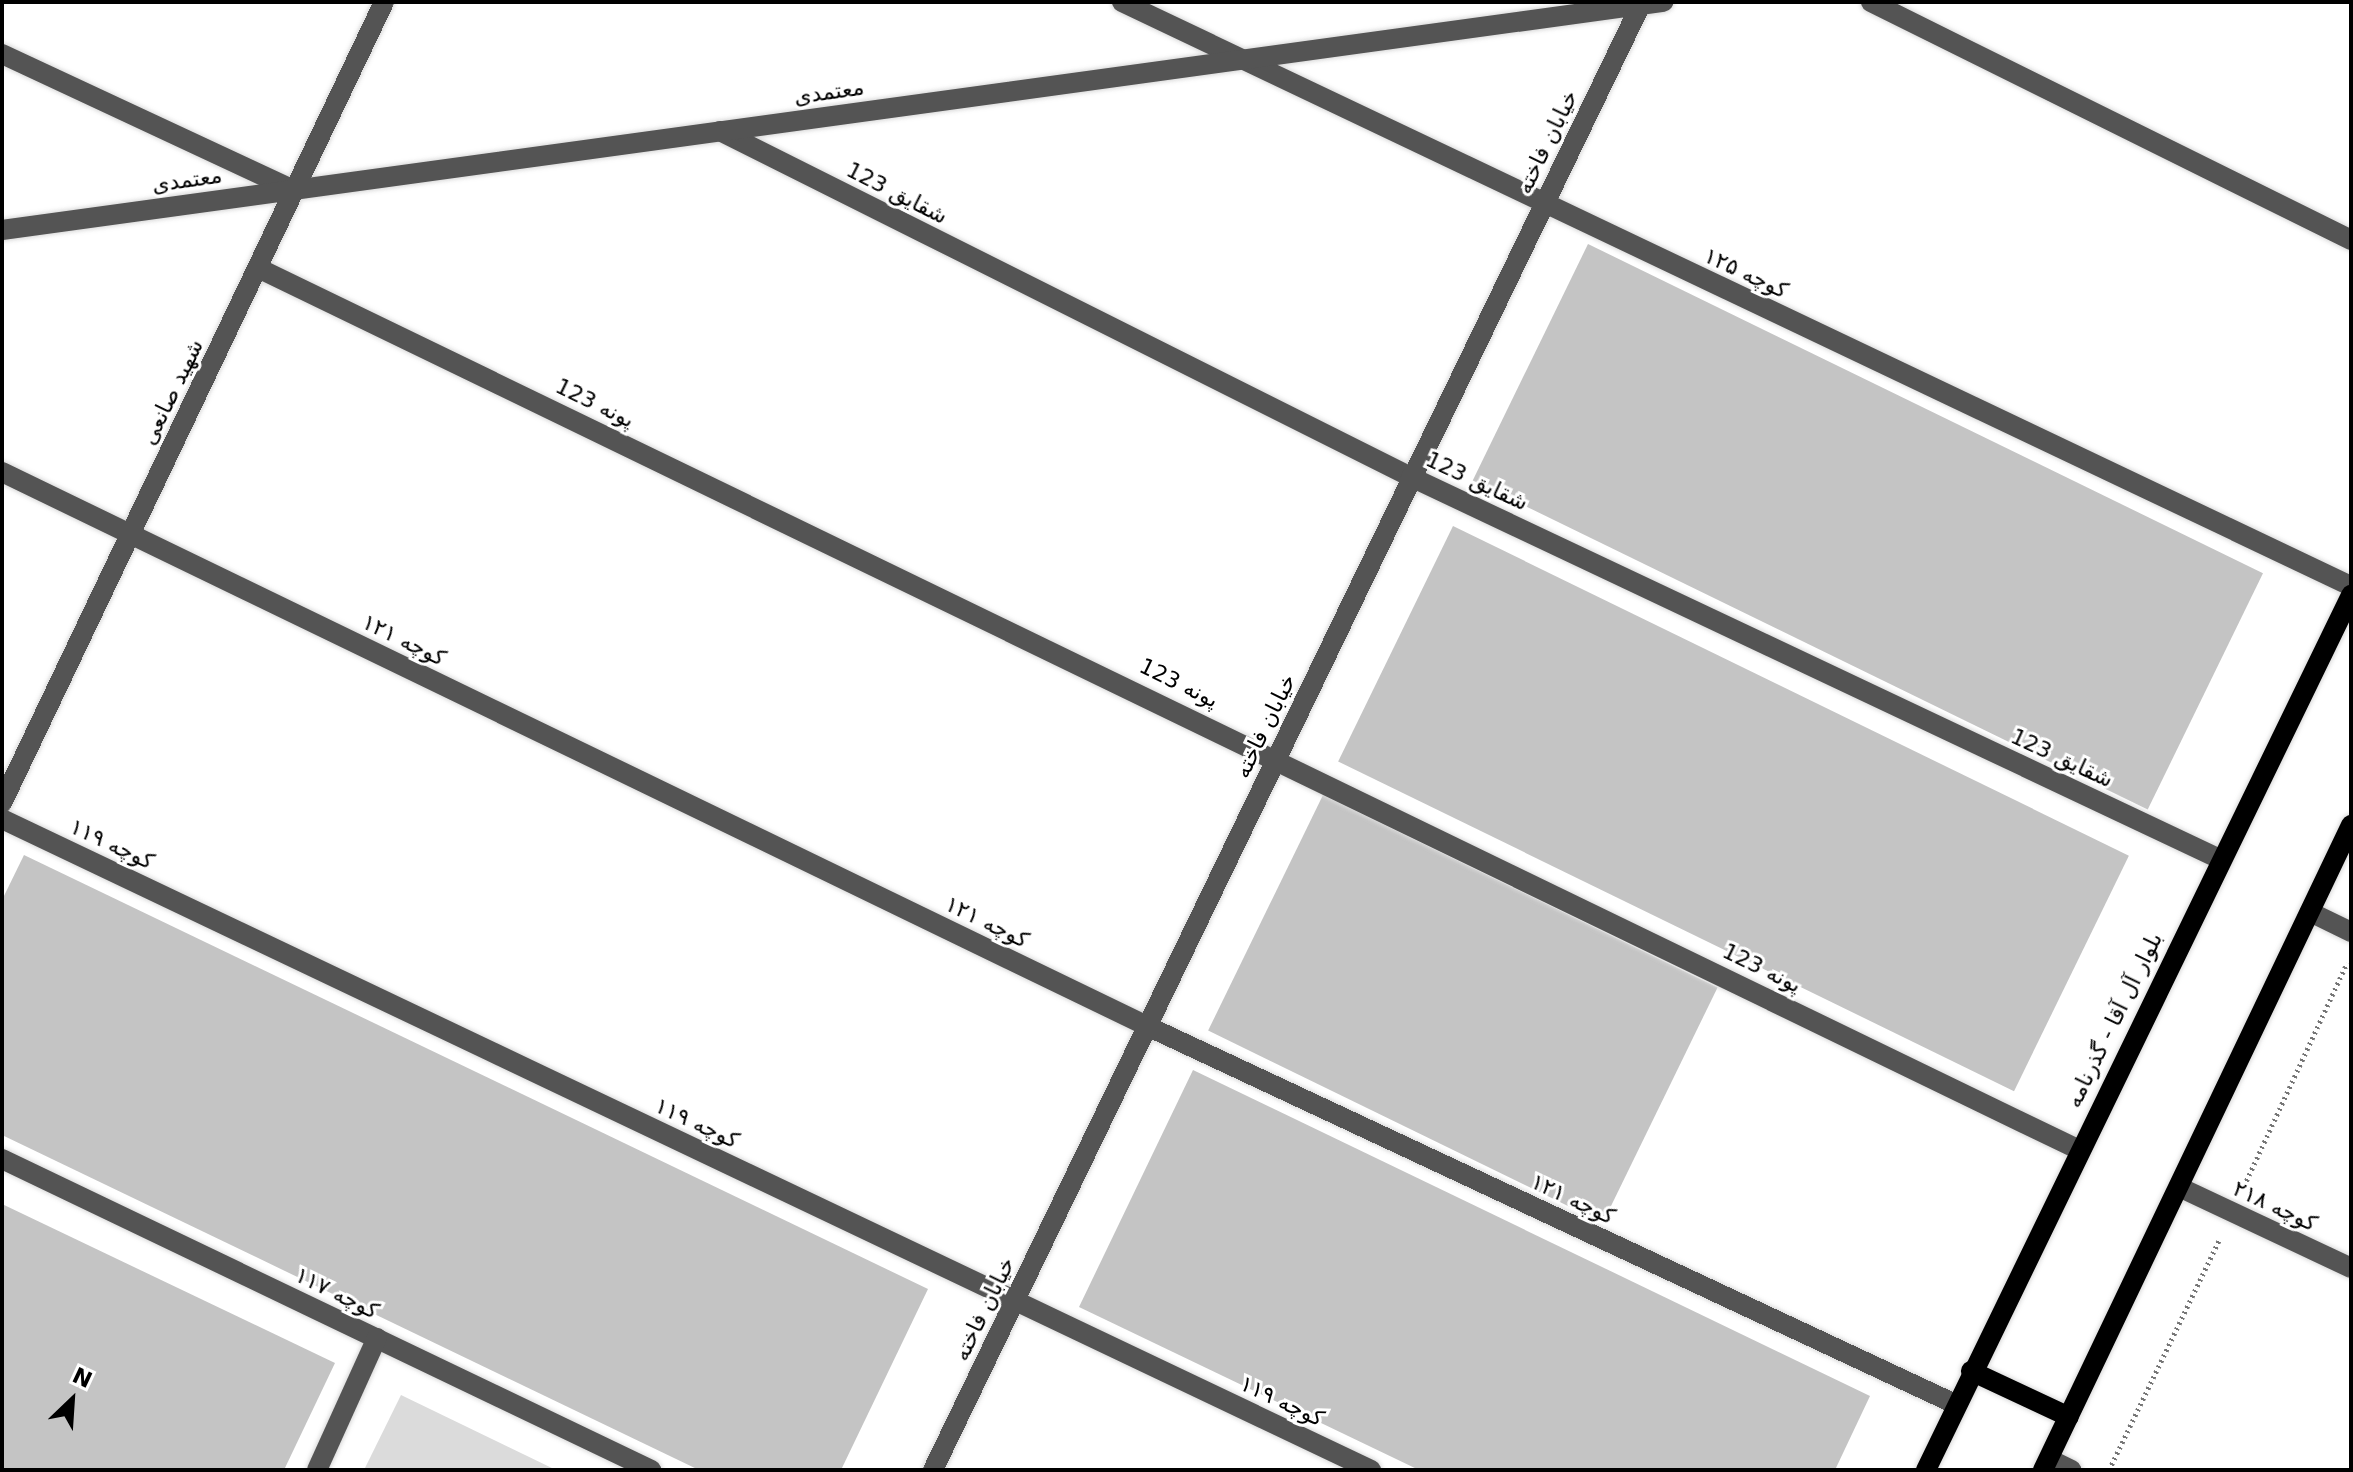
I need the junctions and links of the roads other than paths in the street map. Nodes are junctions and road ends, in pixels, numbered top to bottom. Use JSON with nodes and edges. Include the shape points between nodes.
{"nodes":[{"id":1,"x":384,"y":2,"type":"edge"},
{"id":2,"x":1122,"y":2,"type":"edge"},
{"id":3,"x":1663,"y":2,"type":"edge"},
{"id":4,"x":1871,"y":2,"type":"edge"},
{"id":5,"x":1641,"y":4,"type":"edge"},
{"id":6,"x":2,"y":54,"type":"edge"},
{"id":7,"x":1243,"y":60,"type":"junction"},
{"id":8,"x":720,"y":131,"type":"junction"},
{"id":9,"x":294,"y":190,"type":"junction"},
{"id":10,"x":1544,"y":204,"type":"junction"},
{"id":11,"x":2,"y":230,"type":"edge"},
{"id":12,"x":2351,"y":240,"type":"edge"},
{"id":13,"x":258,"y":268,"type":"junction"},
{"id":14,"x":2,"y":472,"type":"edge"},
{"id":15,"x":1411,"y":477,"type":"junction"},
{"id":16,"x":130,"y":534,"type":"junction"},
{"id":17,"x":2351,"y":586,"type":"edge"},
{"id":18,"x":2351,"y":595,"type":"edge"},
{"id":19,"x":1277,"y":757,"type":"junction"},
{"id":20,"x":2,"y":803,"type":"edge"},
{"id":21,"x":2,"y":819,"type":"edge"},
{"id":22,"x":2351,"y":825,"type":"edge"},
{"id":23,"x":2220,"y":859,"type":"junction"},
{"id":24,"x":2310,"y":912,"type":"junction"},
{"id":25,"x":2351,"y":932,"type":"edge"},
{"id":26,"x":1147,"y":1026,"type":"junction"},
{"id":27,"x":2077,"y":1149,"type":"junction"},
{"id":28,"x":2,"y":1159,"type":"edge"},
{"id":29,"x":2179,"y":1187,"type":"junction"},
{"id":30,"x":2351,"y":1268,"type":"edge"},
{"id":31,"x":1015,"y":1301,"type":"junction"},
{"id":32,"x":377,"y":1338,"type":"junction"},
{"id":33,"x":1971,"y":1371,"type":"junction"},
{"id":34,"x":1957,"y":1405,"type":"junction"},
{"id":35,"x":2069,"y":1417,"type":"junction"},
{"id":36,"x":2046,"y":1464,"type":"edge"},
{"id":37,"x":317,"y":1470,"type":"edge"},
{"id":38,"x":651,"y":1470,"type":"edge"},
{"id":39,"x":933,"y":1470,"type":"edge"},
{"id":40,"x":1371,"y":1470,"type":"edge"},
{"id":41,"x":1926,"y":1470,"type":"edge"},
{"id":42,"x":2072,"y":1470,"type":"edge"}],
"edges":[{"from":1,"to":9,"type":"street","name":"شهید صانعی"},
{"from":2,"to":7,"type":"street","name":"کوچه ۱۲۵"},
{"from":3,"to":5,"type":"street","name":"معتمدی"},
{"from":4,"to":12,"type":"street"},
{"from":5,"to":7,"type":"street","name":"معتمدی"},
{"from":5,"to":10,"type":"street","name":"خیابان فاخته"},
{"from":6,"to":9,"type":"street"},
{"from":7,"to":8,"type":"street","name":"معتمدی"},
{"from":7,"to":10,"type":"street","name":"کوچه ۱۲۵"},
{"from":8,"to":9,"type":"street","name":"معتمدی"},
{"from":8,"to":15,"type":"street","name":"123 شقایق"},
{"from":9,"to":11,"type":"street","name":"معتمدی"},
{"from":9,"to":13,"type":"street","name":"شهید صانعی"},
{"from":10,"to":15,"type":"street","name":"خیابان فاخته"},
{"from":10,"to":17,"type":"street","name":"کوچه ۱۲۵"},
{"from":13,"to":16,"type":"street","name":"شهید صانعی"},
{"from":13,"to":19,"type":"street","name":"123 پونه"},
{"from":14,"to":16,"type":"street","name":"کوچه ۱۲۱"},
{"from":15,"to":19,"type":"street","name":"خیابان فاخته"},
{"from":15,"to":23,"type":"street","name":"123 شقایق"},
{"from":16,"to":20,"type":"street","name":"شهید صانعی"},
{"from":16,"to":26,"type":"street","name":"کوچه ۱۲۱"},
{"from":18,"to":23,"type":"main road","name":"بلوار آل آقا - گذرنامه"},
{"from":19,"to":26,"type":"street","name":"خیابان فاخته"},
{"from":19,"to":27,"type":"street","name":"123 پونه"},
{"from":21,"to":31,"type":"street","name":"کوچه ۱۱۹"},
{"from":22,"to":24,"type":"main road"},
{"from":23,"to":27,"type":"main road","name":"بلوار آل آقا - گذرنامه"},
{"from":24,"to":25,"type":"street"},
{"from":24,"to":29,"type":"main road"},
{"from":26,"to":31,"type":"street","name":"خیابان فاخته"},
{"from":26,"to":34,"type":"street","name":"کوچه ۱۲۱"},
{"from":27,"to":33,"type":"main road","name":"بلوار آل آقا - گذرنامه"},
{"from":28,"to":32,"type":"street","name":"کوچه ۱۱۷"},
{"from":29,"to":30,"type":"street","name":"کوچه ۲۱۸"},
{"from":29,"to":35,"type":"main road"},
{"from":31,"to":39,"type":"street","name":"خیابان فاخته"},
{"from":31,"to":40,"type":"street","name":"کوچه ۱۱۹"},
{"from":32,"to":37,"type":"street"},
{"from":32,"to":38,"type":"street","name":"کوچه ۱۱۷"},
{"from":33,"to":34,"type":"main road","name":"بلوار آل آقا - گذرنامه"},
{"from":33,"to":35,"type":"main road"},
{"from":34,"to":41,"type":"main road","name":"بلوار آل آقا - گذرنامه"},
{"from":35,"to":36,"type":"main road"},
{"from":36,"to":42,"type":"street"}]}
